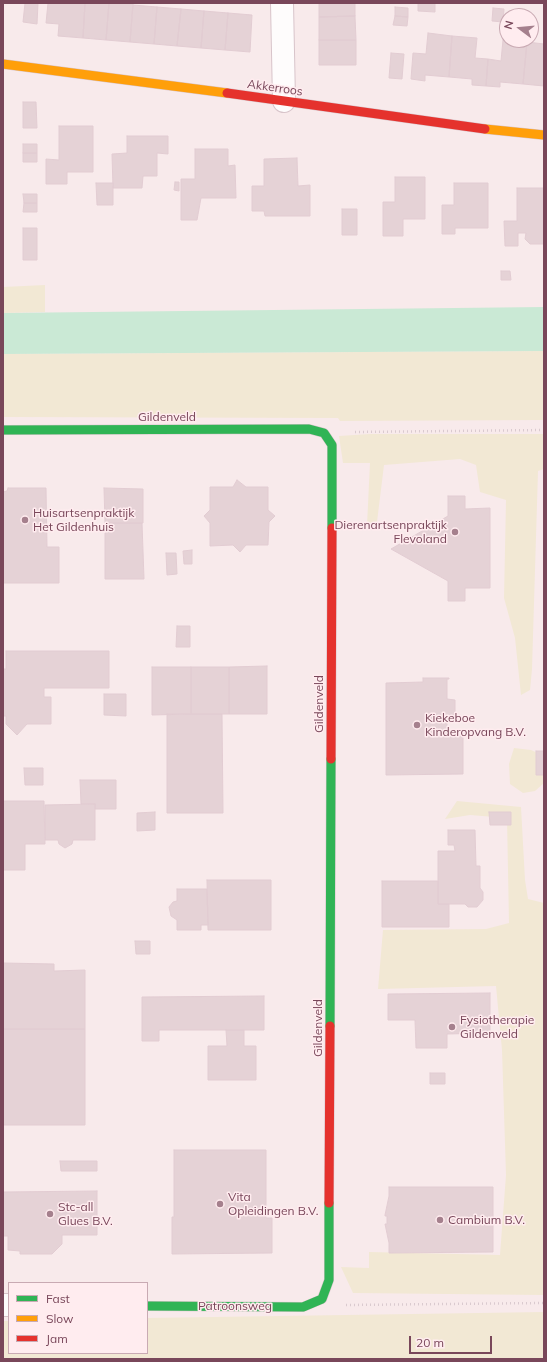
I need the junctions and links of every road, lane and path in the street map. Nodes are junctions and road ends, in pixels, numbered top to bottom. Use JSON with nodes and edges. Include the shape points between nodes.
{"nodes":[{"id":1,"x":282,"y":3,"type":"edge"},
{"id":2,"x":3,"y":64,"type":"edge"},
{"id":3,"x":284,"y":101,"type":"junction"},
{"id":4,"x":544,"y":135,"type":"edge"},
{"id":5,"x":3,"y":430,"type":"edge"},
{"id":6,"x":544,"y":430,"type":"edge"},
{"id":7,"x":324,"y":433,"type":"junction"},
{"id":8,"x":322,"y":1299,"type":"junction"},
{"id":9,"x":544,"y":1303,"type":"edge"},
{"id":10,"x":148,"y":1306,"type":"edge"}],
"edges":[{"from":1,"to":3,"type":"street"},
{"from":2,"to":3,"type":"street","name":"Akkerroos"},
{"from":3,"to":4,"type":"street","name":"Akkerroos"},
{"from":5,"to":7,"type":"street","name":"Gildenveld","via":[[309,429]]},
{"from":6,"to":7,"type":"path"},
{"from":7,"to":8,"type":"street","name":"Gildenveld","via":[[332,445],[332,453],[329,1280]]},
{"from":8,"to":9,"type":"path","via":[[348,1306]]},
{"from":8,"to":10,"type":"street","name":"Patroonsweg","via":[[303,1307]]}]}
